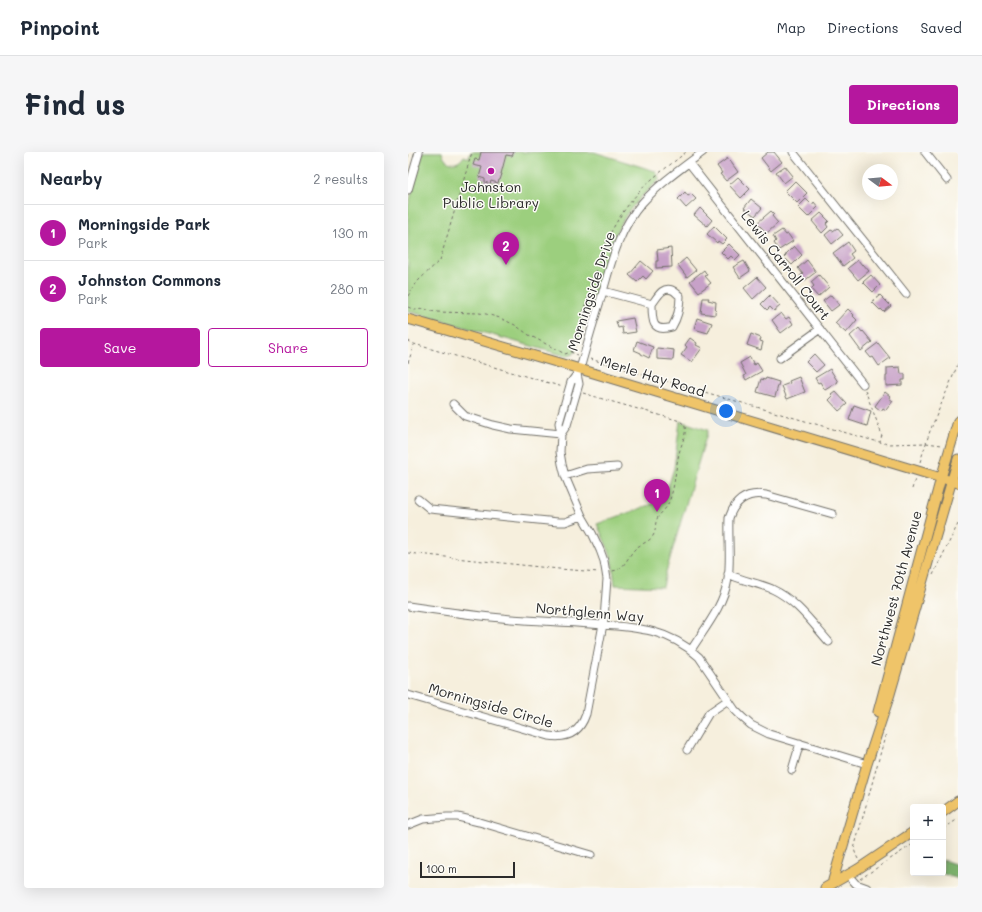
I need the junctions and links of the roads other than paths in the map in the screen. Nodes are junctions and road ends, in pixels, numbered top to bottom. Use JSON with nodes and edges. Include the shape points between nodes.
{"nodes":[{"id":1,"x":419,"y":152,"type":"edge"},
{"id":2,"x":703,"y":152,"type":"edge"},
{"id":3,"x":793,"y":152,"type":"edge"},
{"id":4,"x":925,"y":152,"type":"edge"},
{"id":5,"x":689,"y":163,"type":"junction"},
{"id":6,"x":947,"y":180,"type":"dead end"},
{"id":7,"x":408,"y":190,"type":"edge"},
{"id":8,"x":603,"y":291,"type":"junction"},
{"id":9,"x":906,"y":294,"type":"dead end"},
{"id":10,"x":652,"y":304,"type":"junction"},
{"id":11,"x":408,"y":319,"type":"edge"},
{"id":12,"x":820,"y":329,"type":"junction"},
{"id":13,"x":780,"y":358,"type":"dead end"},
{"id":14,"x":579,"y":371,"type":"junction"},
{"id":15,"x":863,"y":384,"type":"road end"},
{"id":16,"x":453,"y":404,"type":"dead end"},
{"id":17,"x":958,"y":421,"type":"edge"},
{"id":18,"x":561,"y":434,"type":"junction"},
{"id":19,"x":958,"y":459,"type":"edge"},
{"id":20,"x":617,"y":467,"type":"dead end"},
{"id":21,"x":565,"y":476,"type":"junction"},
{"id":22,"x":941,"y":478,"type":"junction"},
{"id":23,"x":955,"y":482,"type":"edge"},
{"id":24,"x":418,"y":499,"type":"dead end"},
{"id":25,"x":833,"y":514,"type":"dead end"},
{"id":26,"x":582,"y":516,"type":"junction"},
{"id":27,"x":728,"y":574,"type":"junction"},
{"id":28,"x":408,"y":606,"type":"edge"},
{"id":29,"x":603,"y":625,"type":"junction"},
{"id":30,"x":829,"y":642,"type":"dead end"},
{"id":31,"x":692,"y":650,"type":"junction"},
{"id":32,"x":408,"y":695,"type":"edge"},
{"id":33,"x":728,"y":700,"type":"junction"},
{"id":34,"x":800,"y":743,"type":"junction"},
{"id":35,"x":687,"y":750,"type":"dead end"},
{"id":36,"x":867,"y":764,"type":"junction"},
{"id":37,"x":792,"y":770,"type":"dead end"},
{"id":38,"x":958,"y":801,"type":"edge"},
{"id":39,"x":946,"y":810,"type":"edge"},
{"id":40,"x":408,"y":825,"type":"edge"},
{"id":41,"x":910,"y":834,"type":"edge"},
{"id":42,"x":591,"y":855,"type":"dead end"},
{"id":43,"x":848,"y":875,"type":"junction"},
{"id":44,"x":829,"y":886,"type":"edge"},
{"id":45,"x":867,"y":888,"type":"edge"}],
"edges":[{"from":1,"to":7,"type":"street"},
{"from":2,"to":5,"type":"street","name":"Morningside Drive"},
{"from":3,"to":9,"type":"street"},
{"from":4,"to":6,"type":"street"},
{"from":5,"to":8,"type":"street","name":"Morningside Drive","via":[[651,193],[631,217],[617,244]]},
{"from":5,"to":12,"type":"street","name":"Lewis Carroll Court"},
{"from":8,"to":10,"type":"street"},
{"from":8,"to":14,"type":"street","name":"Morningside Drive"},
{"from":10,"to":10,"type":"street","via":[[652,319],[656,326],[664,329],[672,327],[677,318],[680,296],[673,290],[666,289]]},
{"from":11,"to":14,"type":"main road","name":"Merle Hay Road"},
{"from":12,"to":13,"type":"street"},
{"from":12,"to":15,"type":"street","name":"Lewis Carroll Court"},
{"from":14,"to":18,"type":"street","name":"Morningside Drive","via":[[579,384],[567,425]]},
{"from":14,"to":18,"type":"street","name":"Morningside Drive","via":[[571,382],[559,423]]},
{"from":14,"to":22,"type":"main road","name":"Merle Hay Road"},
{"from":16,"to":18,"type":"street","via":[[465,416],[493,425]]},
{"from":17,"to":22,"type":"main road","name":"Northwest 70th Avenue"},
{"from":18,"to":21,"type":"street","name":"Morningside Drive","via":[[560,452]]},
{"from":19,"to":23,"type":"main road","name":"Northwest 70th Avenue"},
{"from":20,"to":21,"type":"street","via":[[587,469]]},
{"from":21,"to":26,"type":"street","name":"Morningside Drive"},
{"from":22,"to":23,"type":"main road","name":"Merle Hay Road"},
{"from":22,"to":36,"type":"main road","name":"Northwest 70th Avenue","via":[[869,745]]},
{"from":23,"to":36,"type":"main road","name":"Northwest 70th Avenue"},
{"from":24,"to":26,"type":"street","via":[[430,509],[558,522]]},
{"from":25,"to":27,"type":"street","via":[[766,495],[745,496],[735,505],[729,518]]},
{"from":26,"to":29,"type":"street","name":"Morningside Drive","via":[[600,550],[606,571]]},
{"from":27,"to":30,"type":"street","via":[[762,585],[786,598],[805,614]]},
{"from":27,"to":31,"type":"street","via":[[722,600]]},
{"from":28,"to":29,"type":"street","name":"Northglenn Way","via":[[478,616]]},
{"from":29,"to":31,"type":"street","name":"Northglenn Way","via":[[651,631],[673,638]]},
{"from":29,"to":32,"type":"street","name":"Morningside Circle","via":[[584,720],[570,735],[556,738]]},
{"from":31,"to":33,"type":"street","name":"Northglenn Way"},
{"from":33,"to":34,"type":"street","name":"Northglenn Way","via":[[751,725],[769,734]]},
{"from":33,"to":35,"type":"street","via":[[709,713]]},
{"from":34,"to":36,"type":"street","name":"Northglenn Way"},
{"from":34,"to":37,"type":"street"},
{"from":36,"to":44,"type":"main road","name":"Northwest 70th Avenue","via":[[833,880]]},
{"from":38,"to":39,"type":"main road"},
{"from":40,"to":42,"type":"street","via":[[423,819],[458,818]]},
{"from":41,"to":43,"type":"main road"},
{"from":43,"to":44,"type":"main road"},
{"from":43,"to":45,"type":"street","via":[[855,883]]}]}
